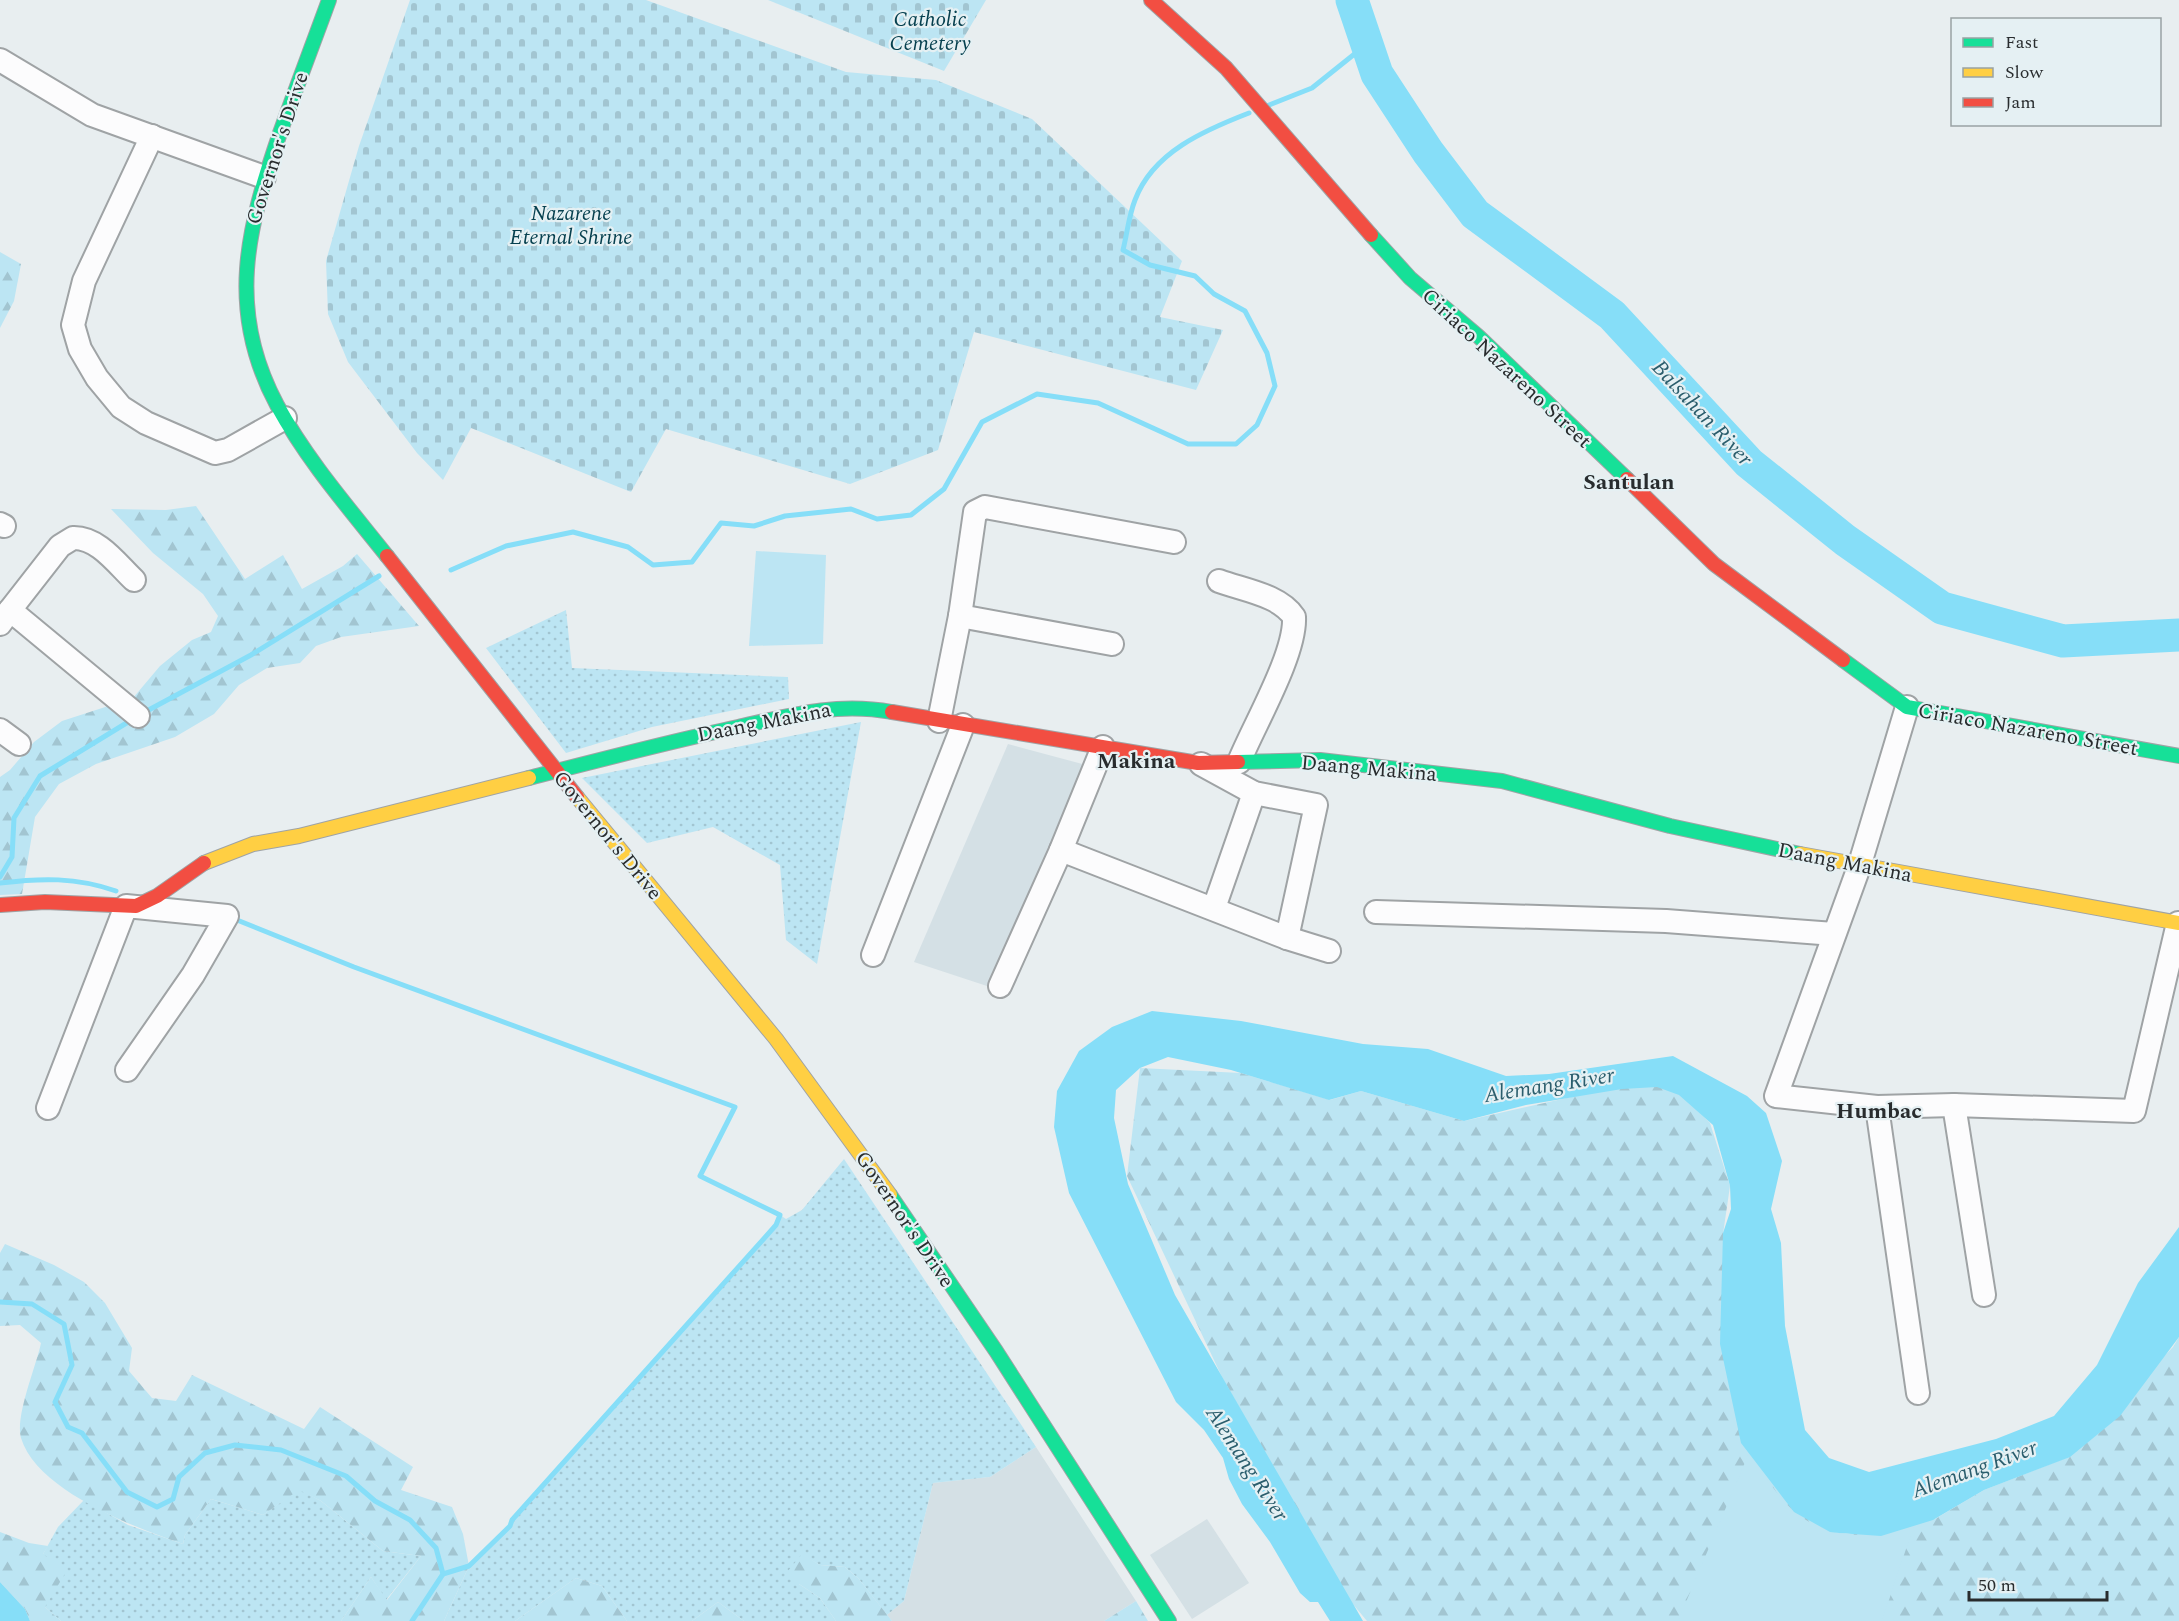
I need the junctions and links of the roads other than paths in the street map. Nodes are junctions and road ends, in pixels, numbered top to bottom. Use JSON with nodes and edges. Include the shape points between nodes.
{"nodes":[{"id":1,"x":329,"y":0,"type":"edge"},
{"id":2,"x":1151,"y":0,"type":"edge"},
{"id":3,"x":0,"y":60,"type":"edge"},
{"id":4,"x":152,"y":136,"type":"junction"},
{"id":5,"x":264,"y":177,"type":"junction"},
{"id":6,"x":285,"y":418,"type":"junction"},
{"id":7,"x":1174,"y":542,"type":"dead end"},
{"id":8,"x":134,"y":579,"type":"dead end"},
{"id":9,"x":1220,"y":581,"type":"dead end"},
{"id":10,"x":960,"y":616,"type":"junction"},
{"id":11,"x":5,"y":617,"type":"edge"},
{"id":12,"x":1112,"y":644,"type":"dead end"},
{"id":13,"x":1907,"y":707,"type":"junction"},
{"id":14,"x":138,"y":716,"type":"dead end"},
{"id":15,"x":939,"y":720,"type":"junction"},
{"id":16,"x":963,"y":724,"type":"junction"},
{"id":17,"x":0,"y":730,"type":"edge"},
{"id":18,"x":19,"y":744,"type":"dead end"},
{"id":19,"x":1103,"y":747,"type":"junction"},
{"id":20,"x":2179,"y":756,"type":"edge"},
{"id":21,"x":1239,"y":762,"type":"junction"},
{"id":22,"x":1198,"y":763,"type":"junction"},
{"id":23,"x":557,"y":772,"type":"junction"},
{"id":24,"x":1254,"y":793,"type":"junction"},
{"id":25,"x":1061,"y":850,"type":"junction"},
{"id":26,"x":1859,"y":867,"type":"junction"},
{"id":27,"x":0,"y":905,"type":"edge"},
{"id":28,"x":126,"y":906,"type":"junction"},
{"id":29,"x":1214,"y":908,"type":"junction"},
{"id":30,"x":1376,"y":912,"type":"dead end"},
{"id":31,"x":2179,"y":923,"type":"edge"},
{"id":32,"x":1834,"y":934,"type":"junction"},
{"id":33,"x":1287,"y":938,"type":"junction"},
{"id":34,"x":1329,"y":951,"type":"dead end"},
{"id":35,"x":873,"y":955,"type":"dead end"},
{"id":36,"x":1000,"y":986,"type":"dead end"},
{"id":37,"x":127,"y":1070,"type":"dead end"},
{"id":38,"x":1954,"y":1105,"type":"junction"},
{"id":39,"x":1877,"y":1107,"type":"junction"},
{"id":40,"x":48,"y":1108,"type":"dead end"},
{"id":41,"x":1984,"y":1295,"type":"dead end"},
{"id":42,"x":1918,"y":1393,"type":"dead end"},
{"id":43,"x":1169,"y":1621,"type":"edge"}],
"edges":[{"from":1,"to":5,"type":"main road","name":"Governor's Drive"},
{"from":2,"to":13,"type":"main road","name":"Ciriaco Nazareno Street","via":[[1226,68],[1410,278],[1478,336],[1714,564]]},
{"from":3,"to":4,"type":"street","via":[[92,115]]},
{"from":4,"to":5,"type":"street"},
{"from":4,"to":6,"type":"street","via":[[84,281],[73,325],[80,349],[121,407],[146,423],[215,453],[228,450]]},
{"from":5,"to":6,"type":"main road","name":"Governor's Drive","via":[[245,252],[245,300],[258,363]]},
{"from":6,"to":23,"type":"main road","name":"Governor's Drive","via":[[310,458]]},
{"from":7,"to":10,"type":"street","via":[[979,508],[975,512]]},
{"from":8,"to":11,"type":"street","via":[[89,540],[73,538],[60,546]]},
{"from":9,"to":21,"type":"street","via":[[1274,600],[1294,617],[1292,637],[1279,672]]},
{"from":10,"to":12,"type":"street"},
{"from":10,"to":15,"type":"street"},
{"from":11,"to":14,"type":"street"},
{"from":13,"to":20,"type":"main road","name":"Ciriaco Nazareno Street"},
{"from":13,"to":26,"type":"street"},
{"from":15,"to":16,"type":"main road","name":"Daang Makina"},
{"from":15,"to":23,"type":"main road","name":"Daang Makina","via":[[870,708],[825,708],[685,738]]},
{"from":16,"to":19,"type":"main road","name":"Daang Makina"},
{"from":16,"to":35,"type":"street"},
{"from":17,"to":18,"type":"street"},
{"from":19,"to":22,"type":"main road","name":"Daang Makina"},
{"from":19,"to":25,"type":"street"},
{"from":21,"to":22,"type":"main road","name":"Daang Makina"},
{"from":21,"to":26,"type":"main road","name":"Daang Makina","via":[[1320,760],[1502,781],[1670,826]]},
{"from":22,"to":24,"type":"street"},
{"from":23,"to":28,"type":"main road","name":"Daang Makina","via":[[253,844],[197,866],[145,902]]},
{"from":23,"to":43,"type":"main road","name":"Governor's Drive","via":[[812,1085],[913,1229]]},
{"from":24,"to":29,"type":"street"},
{"from":24,"to":33,"type":"street","via":[[1316,805]]},
{"from":25,"to":29,"type":"street"},
{"from":25,"to":36,"type":"street"},
{"from":26,"to":31,"type":"main road","name":"Daang Makina"},
{"from":26,"to":32,"type":"street"},
{"from":27,"to":28,"type":"main road","via":[[55,902]]},
{"from":28,"to":37,"type":"street","via":[[227,916],[193,975]]},
{"from":28,"to":40,"type":"street"},
{"from":29,"to":33,"type":"street"},
{"from":30,"to":32,"type":"street","via":[[1666,921]]},
{"from":31,"to":38,"type":"street","via":[[2134,1111]]},
{"from":32,"to":39,"type":"street","via":[[1776,1096]]},
{"from":33,"to":34,"type":"street"},
{"from":38,"to":39,"type":"street"},
{"from":38,"to":41,"type":"street"},
{"from":39,"to":42,"type":"street"}]}
